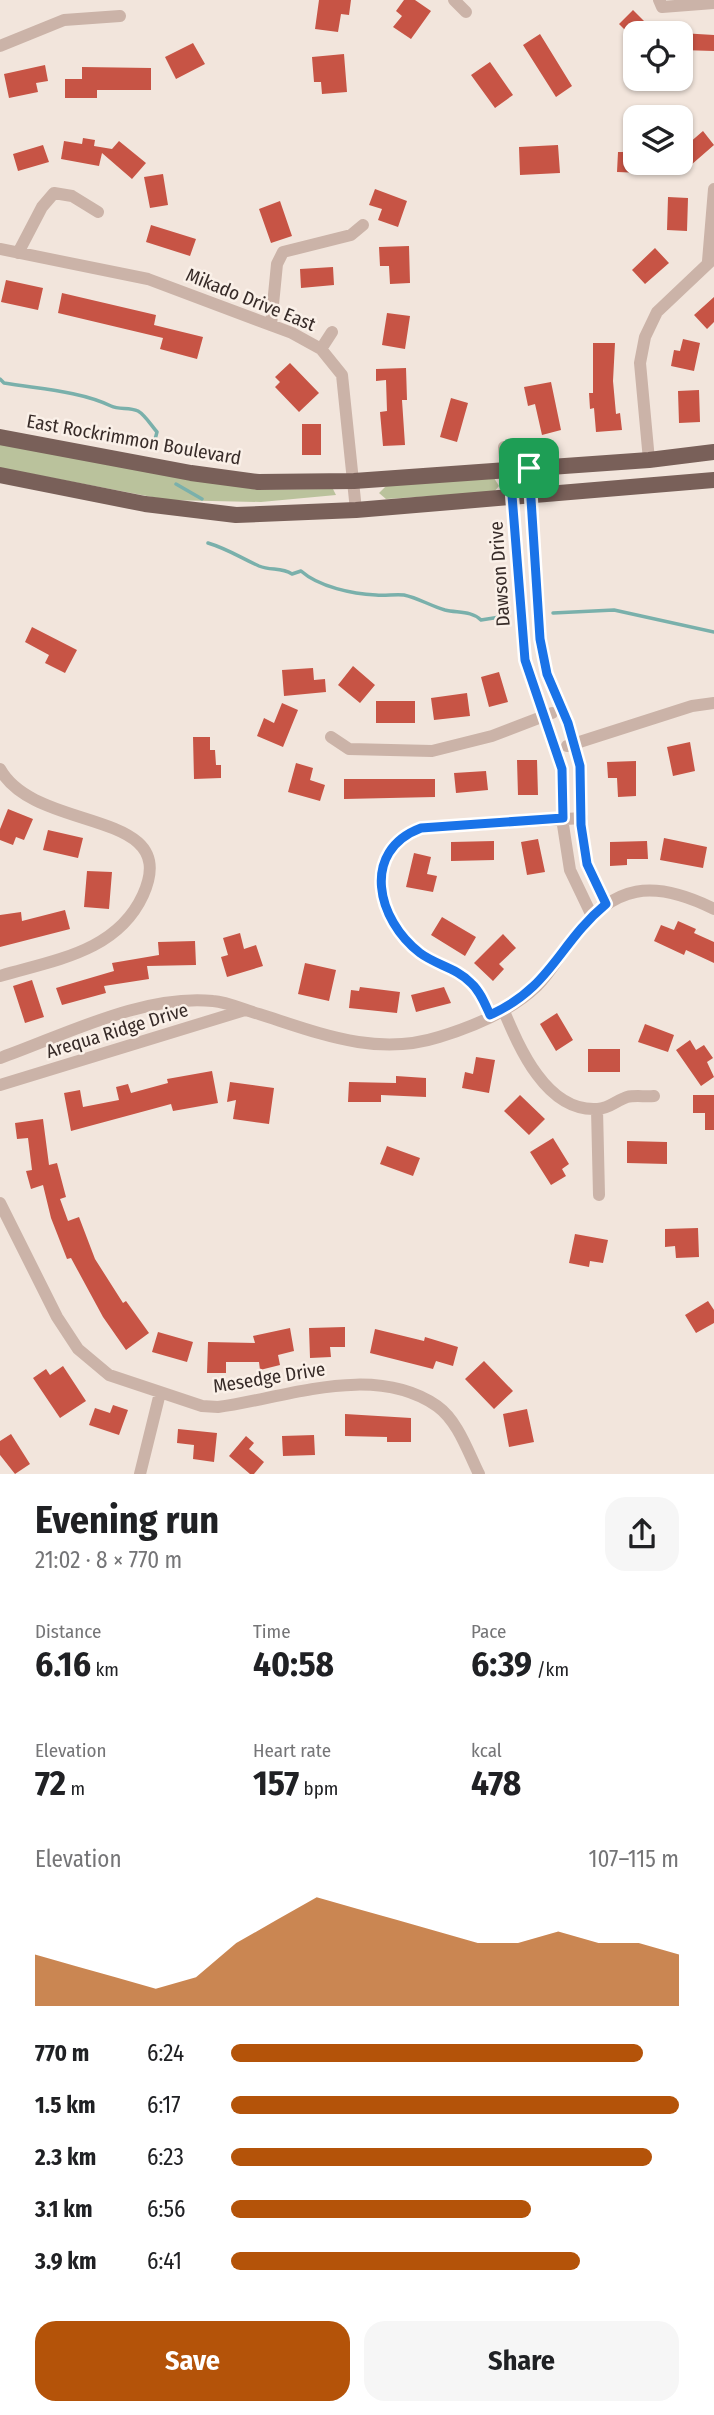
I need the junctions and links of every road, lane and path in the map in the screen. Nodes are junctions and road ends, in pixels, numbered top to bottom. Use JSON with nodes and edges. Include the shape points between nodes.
{"nodes":[{"id":1,"x":454,"y":0,"type":"edge"},
{"id":2,"x":659,"y":0,"type":"edge"},
{"id":3,"x":714,"y":3,"type":"edge"},
{"id":4,"x":466,"y":12,"type":"dead end"},
{"id":5,"x":120,"y":16,"type":"dead end"},
{"id":6,"x":0,"y":46,"type":"edge"},
{"id":7,"x":714,"y":189,"type":"edge"},
{"id":8,"x":98,"y":212,"type":"dead end"},
{"id":9,"x":363,"y":225,"type":"dead end"},
{"id":10,"x":0,"y":249,"type":"edge"},
{"id":11,"x":18,"y":253,"type":"junction"},
{"id":12,"x":711,"y":259,"type":"edge"},
{"id":13,"x":271,"y":325,"type":"junction"},
{"id":14,"x":332,"y":332,"type":"dead end"},
{"id":15,"x":321,"y":349,"type":"junction"},
{"id":16,"x":4,"y":437,"type":"edge"},
{"id":17,"x":504,"y":447,"type":"dead end"},
{"id":18,"x":714,"y":452,"type":"edge"},
{"id":19,"x":649,"y":460,"type":"junction"},
{"id":20,"x":529,"y":468,"type":"junction"},
{"id":21,"x":508,"y":470,"type":"junction"},
{"id":22,"x":5,"y":475,"type":"edge"},
{"id":23,"x":714,"y":480,"type":"edge"},
{"id":24,"x":354,"y":481,"type":"junction"},
{"id":25,"x":531,"y":497,"type":"junction"},
{"id":26,"x":512,"y":498,"type":"junction"},
{"id":27,"x":356,"y":510,"type":"junction"},
{"id":28,"x":714,"y":703,"type":"edge"},
{"id":29,"x":561,"y":708,"type":"junction"},
{"id":30,"x":544,"y":716,"type":"junction"},
{"id":31,"x":331,"y":737,"type":"dead end"},
{"id":32,"x":575,"y":744,"type":"junction"},
{"id":33,"x":557,"y":749,"type":"junction"},
{"id":34,"x":0,"y":769,"type":"edge"},
{"id":35,"x":563,"y":818,"type":"junction"},
{"id":36,"x":582,"y":818,"type":"junction"},
{"id":37,"x":606,"y":904,"type":"junction"},
{"id":38,"x":714,"y":909,"type":"edge"},
{"id":39,"x":592,"y":916,"type":"junction"},
{"id":40,"x":0,"y":976,"type":"edge"},
{"id":41,"x":503,"y":1009,"type":"junction"},
{"id":42,"x":245,"y":1010,"type":"junction"},
{"id":43,"x":490,"y":1015,"type":"junction"},
{"id":44,"x":0,"y":1058,"type":"edge"},
{"id":45,"x":0,"y":1085,"type":"edge"},
{"id":46,"x":654,"y":1096,"type":"dead end"},
{"id":47,"x":597,"y":1109,"type":"junction"},
{"id":48,"x":599,"y":1195,"type":"dead end"},
{"id":49,"x":0,"y":1203,"type":"edge"},
{"id":50,"x":160,"y":1394,"type":"junction"},
{"id":51,"x":140,"y":1474,"type":"edge"},
{"id":52,"x":479,"y":1474,"type":"edge"}],
"edges":[{"from":1,"to":4,"type":"street"},
{"from":2,"to":3,"type":"street","via":[[662,7]]},
{"from":5,"to":6,"type":"street","via":[[64,20]]},
{"from":7,"to":12,"type":"street"},
{"from":8,"to":11,"type":"street","via":[[72,196],[54,194]]},
{"from":9,"to":13,"type":"street","via":[[351,235],[284,252],[277,264]]},
{"from":10,"to":11,"type":"street","name":"Mikado Drive East"},
{"from":11,"to":13,"type":"street","name":"Mikado Drive East","via":[[148,279]]},
{"from":12,"to":19,"type":"street","via":[[657,312],[645,337],[640,363]]},
{"from":13,"to":15,"type":"street","name":"Mikado Drive East"},
{"from":14,"to":15,"type":"street"},
{"from":15,"to":24,"type":"street","name":"Mikado Drive East","via":[[342,375]]},
{"from":16,"to":24,"type":"main road","name":"East Rockrimmon Boulevard","via":[[258,482]]},
{"from":17,"to":21,"type":"street","name":"Dawson Drive"},
{"from":18,"to":19,"type":"main road","name":"East Rockrimmon Boulevard"},
{"from":19,"to":20,"type":"main road","name":"East Rockrimmon Boulevard"},
{"from":20,"to":21,"type":"main road","name":"East Rockrimmon Boulevard"},
{"from":20,"to":25,"type":"street","name":"Dawson Drive"},
{"from":21,"to":24,"type":"main road","name":"East Rockrimmon Boulevard"},
{"from":21,"to":26,"type":"street","name":"Dawson Drive"},
{"from":22,"to":27,"type":"main road","via":[[207,513],[284,515]]},
{"from":23,"to":25,"type":"main road"},
{"from":24,"to":27,"type":"street","name":"Mikado Drive East"},
{"from":25,"to":26,"type":"main road"},
{"from":25,"to":29,"type":"street","name":"Dawson Drive","via":[[540,639]]},
{"from":26,"to":27,"type":"main road"},
{"from":26,"to":30,"type":"street","name":"Dawson Drive","via":[[525,660]]},
{"from":28,"to":32,"type":"street"},
{"from":29,"to":30,"type":"street"},
{"from":29,"to":32,"type":"street","name":"Dawson Drive"},
{"from":30,"to":31,"type":"street","via":[[492,736],[432,751],[349,749]]},
{"from":30,"to":33,"type":"street","name":"Dawson Drive"},
{"from":32,"to":33,"type":"street"},
{"from":32,"to":36,"type":"street","name":"Dawson Drive"},
{"from":33,"to":35,"type":"street","name":"Dawson Drive"},
{"from":34,"to":40,"type":"street","via":[[30,799],[130,834],[146,849],[150,862],[149,878],[134,911],[107,939],[92,948]]},
{"from":35,"to":36,"type":"street"},
{"from":35,"to":39,"type":"street","name":"Dawson Drive","via":[[570,870]]},
{"from":35,"to":43,"type":"street","via":[[421,828],[393,846],[381,871],[387,910],[405,938],[473,984]]},
{"from":36,"to":37,"type":"street","name":"Dawson Drive","via":[[587,864]]},
{"from":37,"to":38,"type":"street","name":"Arequa Ridge Drive","via":[[651,889],[690,897]]},
{"from":37,"to":39,"type":"street","name":"Arequa Ridge Drive"},
{"from":39,"to":41,"type":"street","name":"Arequa Ridge Drive","via":[[538,985]]},
{"from":41,"to":43,"type":"street","name":"Arequa Ridge Drive"},
{"from":41,"to":47,"type":"street","via":[[527,1061],[554,1092],[581,1107]]},
{"from":42,"to":43,"type":"street","name":"Arequa Ridge Drive","via":[[368,1045],[420,1042]]},
{"from":42,"to":44,"type":"street","name":"Arequa Ridge Drive","via":[[217,1001],[163,1002]]},
{"from":42,"to":45,"type":"street","name":"Arequa Ridge Drive"},
{"from":46,"to":47,"type":"street","via":[[626,1097]]},
{"from":47,"to":48,"type":"street"},
{"from":49,"to":50,"type":"street","name":"Mesedge Drive","via":[[78,1349],[109,1375]]},
{"from":50,"to":51,"type":"street"},
{"from":50,"to":52,"type":"street","name":"Mesedge Drive","via":[[218,1407],[341,1386],[387,1388],[437,1406],[450,1419]]}]}
